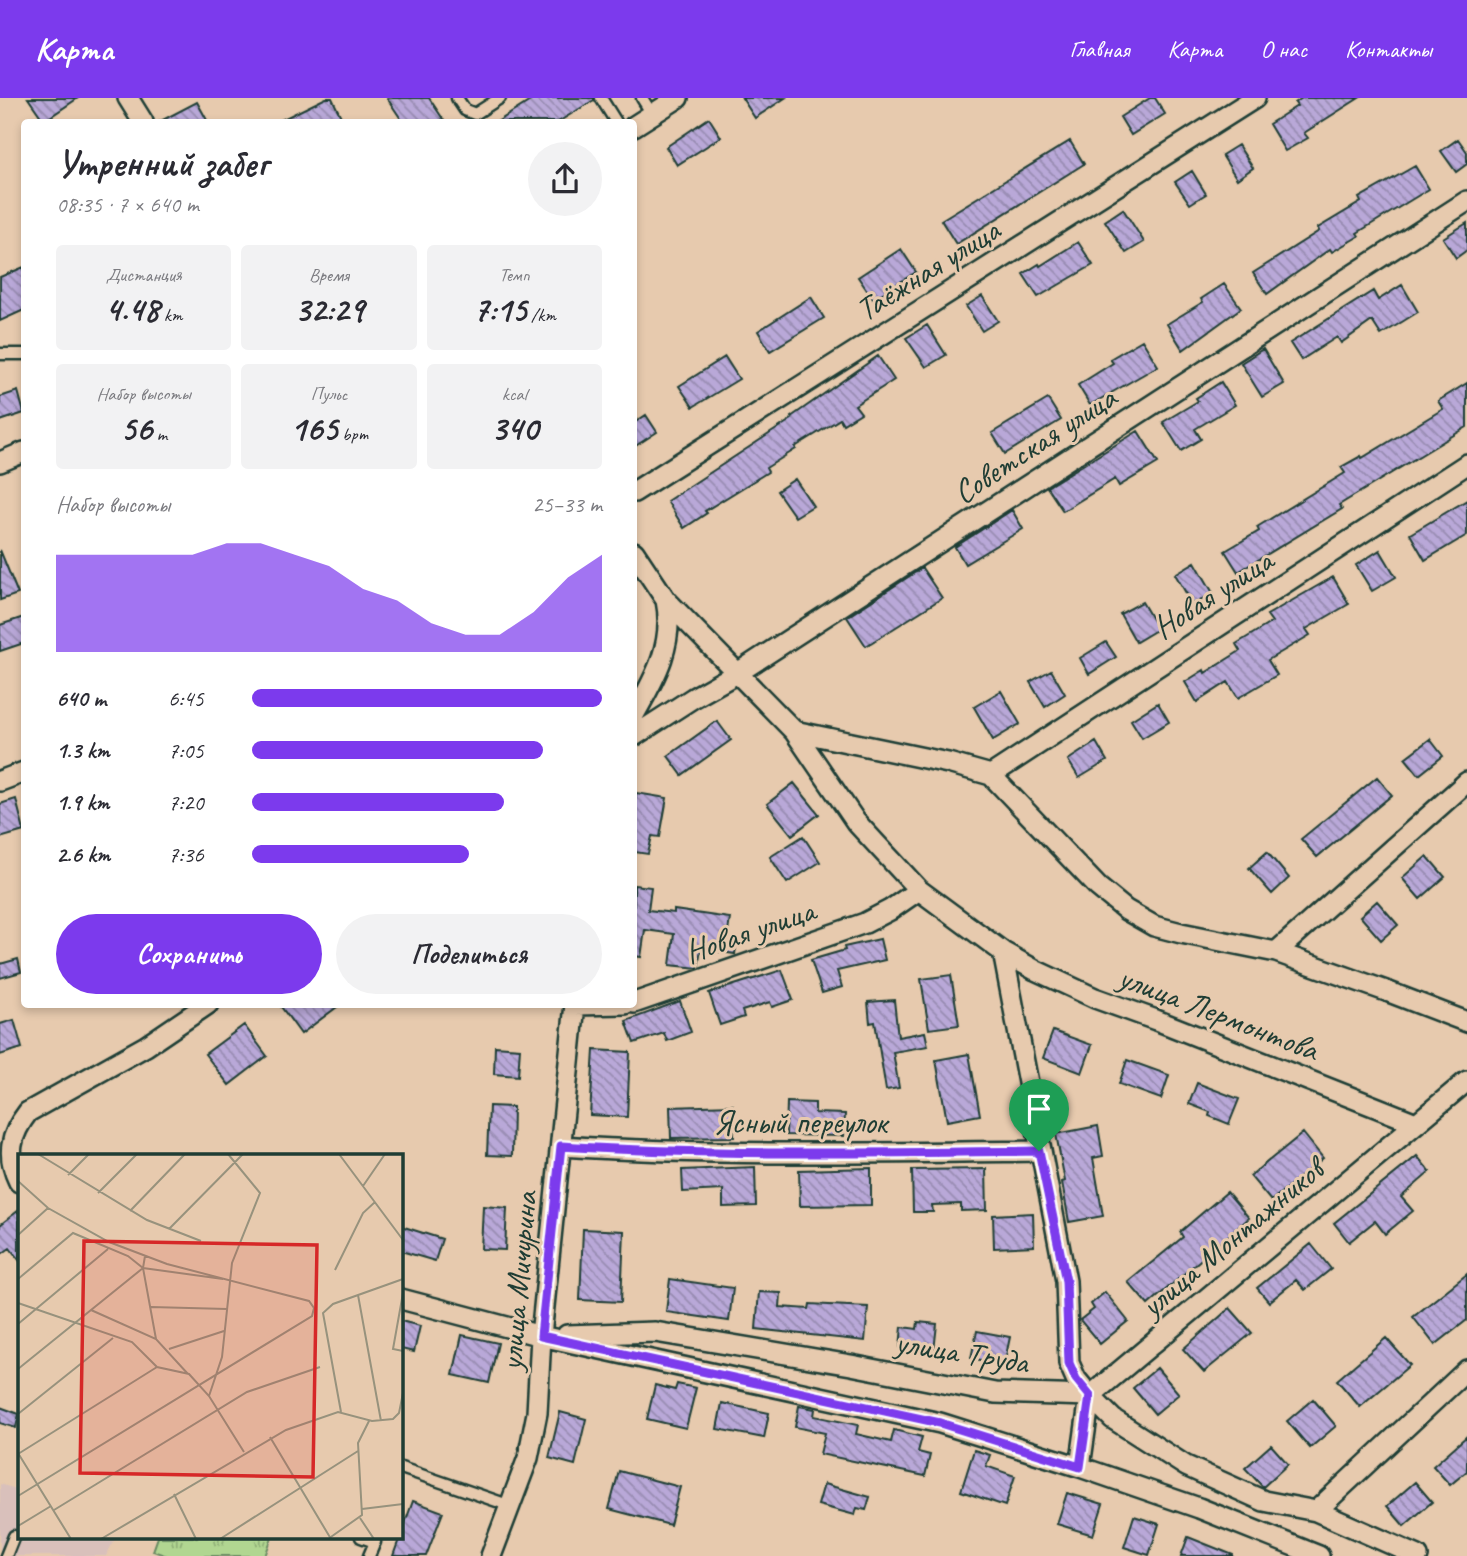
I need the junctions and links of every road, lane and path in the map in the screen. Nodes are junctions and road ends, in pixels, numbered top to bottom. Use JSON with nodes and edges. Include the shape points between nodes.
{"nodes":[{"id":1,"x":128,"y":98,"type":"edge"},
{"id":2,"x":457,"y":98,"type":"edge"},
{"id":3,"x":500,"y":98,"type":"edge"},
{"id":4,"x":601,"y":98,"type":"edge"},
{"id":5,"x":678,"y":98,"type":"edge"},
{"id":6,"x":1255,"y":98,"type":"edge"},
{"id":7,"x":647,"y":106,"type":"edge"},
{"id":8,"x":141,"y":119,"type":"edge"},
{"id":9,"x":614,"y":119,"type":"edge"},
{"id":10,"x":637,"y":121,"type":"edge"},
{"id":11,"x":1467,"y":201,"type":"edge"},
{"id":12,"x":0,"y":354,"type":"edge"},
{"id":13,"x":21,"y":354,"type":"edge"},
{"id":14,"x":21,"y":453,"type":"edge"},
{"id":15,"x":0,"y":462,"type":"edge"},
{"id":16,"x":1467,"y":464,"type":"edge"},
{"id":17,"x":637,"y":490,"type":"edge"},
{"id":18,"x":637,"y":556,"type":"edge"},
{"id":19,"x":666,"y":600,"type":"junction"},
{"id":20,"x":739,"y":672,"type":"junction"},
{"id":21,"x":637,"y":710,"type":"edge"},
{"id":22,"x":794,"y":731,"type":"junction"},
{"id":23,"x":637,"y":734,"type":"edge"},
{"id":24,"x":21,"y":773,"type":"edge"},
{"id":25,"x":991,"y":775,"type":"junction"},
{"id":26,"x":0,"y":781,"type":"edge"},
{"id":27,"x":1467,"y":782,"type":"edge"},
{"id":28,"x":919,"y":890,"type":"junction"},
{"id":29,"x":1003,"y":952,"type":"junction"},
{"id":30,"x":1276,"y":952,"type":"junction"},
{"id":31,"x":637,"y":1002,"type":"edge"},
{"id":32,"x":202,"y":1008,"type":"edge"},
{"id":33,"x":575,"y":1008,"type":"edge"},
{"id":34,"x":1467,"y":1022,"type":"edge"},
{"id":35,"x":1467,"y":1080,"type":"edge"},
{"id":36,"x":1416,"y":1123,"type":"junction"},
{"id":37,"x":561,"y":1146,"type":"junction"},
{"id":38,"x":1039,"y":1151,"type":"junction"},
{"id":39,"x":18,"y":1179,"type":"edge"},
{"id":40,"x":402,"y":1299,"type":"edge"},
{"id":41,"x":541,"y":1336,"type":"junction"},
{"id":42,"x":1467,"y":1370,"type":"edge"},
{"id":43,"x":1090,"y":1396,"type":"junction"},
{"id":44,"x":1080,"y":1467,"type":"junction"},
{"id":45,"x":402,"y":1470,"type":"edge"},
{"id":46,"x":511,"y":1506,"type":"junction"},
{"id":47,"x":1316,"y":1511,"type":"junction"},
{"id":48,"x":14,"y":1535,"type":"dead end"},
{"id":49,"x":376,"y":1539,"type":"edge"},
{"id":50,"x":6,"y":1556,"type":"edge"},
{"id":51,"x":369,"y":1556,"type":"edge"},
{"id":52,"x":491,"y":1556,"type":"edge"},
{"id":53,"x":1319,"y":1556,"type":"edge"},
{"id":54,"x":1418,"y":1556,"type":"edge"}],
"edges":[{"from":1,"to":8,"type":"street"},
{"from":2,"to":3,"type":"lane","via":[[465,110],[475,114]]},
{"from":4,"to":9,"type":"lane"},
{"from":5,"to":7,"type":"street"},
{"from":6,"to":17,"type":"street","name":"Таёжная улица"},
{"from":7,"to":10,"type":"street"},
{"from":11,"to":20,"type":"street","name":"Советская улица"},
{"from":12,"to":13,"type":"lane"},
{"from":14,"to":15,"type":"street"},
{"from":16,"to":25,"type":"street","name":"Новая улица"},
{"from":18,"to":19,"type":"street","name":"улица Лермонтова"},
{"from":19,"to":20,"type":"street","name":"улица Лермонтова"},
{"from":19,"to":21,"type":"street","via":[[665,652]]},
{"from":20,"to":22,"type":"street","name":"улица Лермонтова"},
{"from":20,"to":23,"type":"street","name":"Советская улица"},
{"from":22,"to":25,"type":"street"},
{"from":22,"to":28,"type":"street","name":"улица Лермонтова","via":[[856,822]]},
{"from":24,"to":26,"type":"street"},
{"from":25,"to":30,"type":"street","via":[[1098,887],[1126,910],[1154,926]]},
{"from":27,"to":30,"type":"street"},
{"from":28,"to":29,"type":"street","name":"улица Лермонтова"},
{"from":28,"to":31,"type":"street","name":"Новая улица","via":[[865,923]]},
{"from":29,"to":36,"type":"street","name":"улица Лермонтова","via":[[1095,998]]},
{"from":29,"to":38,"type":"street"},
{"from":30,"to":34,"type":"street"},
{"from":32,"to":39,"type":"street","via":[[146,1046],[28,1112],[12,1143],[11,1159]]},
{"from":33,"to":37,"type":"street","name":"улица Мичурина"},
{"from":35,"to":36,"type":"street","name":"улица Монтажников"},
{"from":36,"to":43,"type":"street","name":"улица Монтажников"},
{"from":37,"to":38,"type":"street","name":"Ясный переулок","via":[[801,1154]]},
{"from":37,"to":41,"type":"street","name":"улица Мичурина"},
{"from":38,"to":43,"type":"street","via":[[1066,1281],[1069,1363]]},
{"from":40,"to":41,"type":"street","name":"улица Труда"},
{"from":41,"to":43,"type":"street","name":"улица Труда","via":[[655,1332],[995,1393]]},
{"from":41,"to":44,"type":"street","name":"улица Труда","via":[[940,1423]]},
{"from":41,"to":46,"type":"street","name":"улица Мичурина","via":[[534,1434]]},
{"from":42,"to":47,"type":"street"},
{"from":43,"to":44,"type":"street"},
{"from":43,"to":47,"type":"street","via":[[1114,1419],[1186,1466],[1264,1501]]},
{"from":44,"to":53,"type":"street","name":"улица Труда"},
{"from":45,"to":46,"type":"lane"},
{"from":46,"to":52,"type":"street","name":"улица Мичурина"},
{"from":47,"to":54,"type":"street"},
{"from":48,"to":50,"type":"lane"},
{"from":49,"to":51,"type":"lane"}]}
